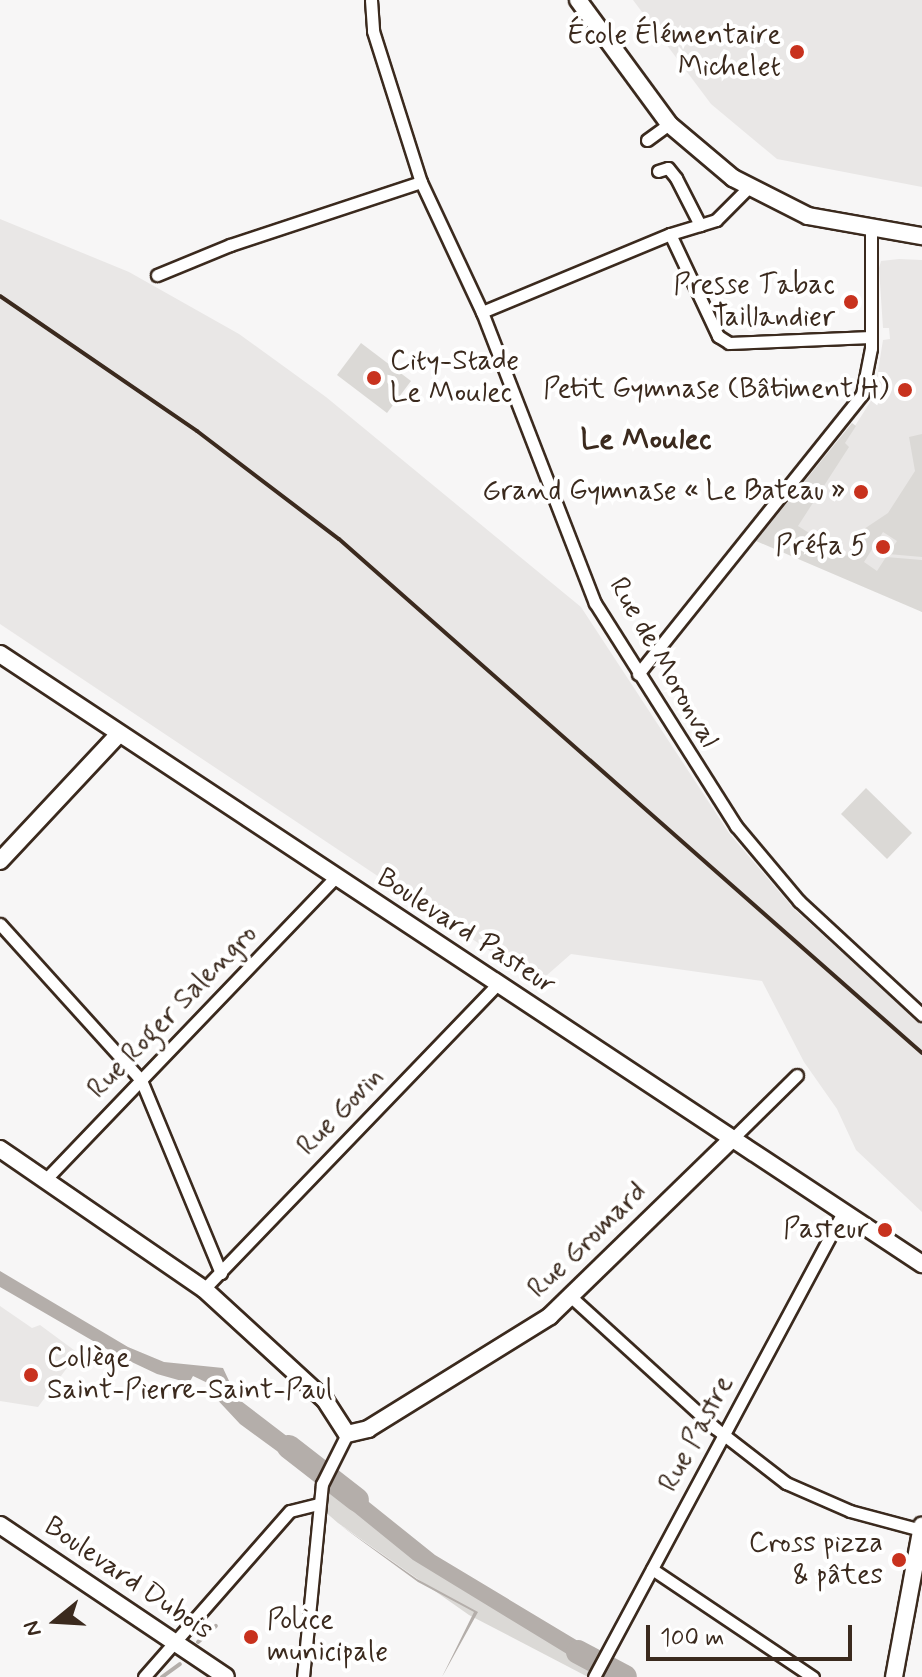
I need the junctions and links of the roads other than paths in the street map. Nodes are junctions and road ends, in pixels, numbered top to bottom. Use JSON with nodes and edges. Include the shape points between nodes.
{"nodes":[{"id":1,"x":371,"y":0,"type":"edge"},
{"id":2,"x":578,"y":0,"type":"edge"},
{"id":3,"x":669,"y":124,"type":"junction"},
{"id":4,"x":647,"y":140,"type":"dead end"},
{"id":5,"x":658,"y":171,"type":"dead end"},
{"id":6,"x":421,"y":182,"type":"junction"},
{"id":7,"x":748,"y":188,"type":"junction"},
{"id":8,"x":700,"y":225,"type":"junction"},
{"id":9,"x":871,"y":229,"type":"junction"},
{"id":10,"x":670,"y":234,"type":"junction"},
{"id":11,"x":922,"y":236,"type":"edge"},
{"id":12,"x":157,"y":275,"type":"dead end"},
{"id":13,"x":482,"y":312,"type":"junction"},
{"id":14,"x":871,"y":337,"type":"junction"},
{"id":15,"x":0,"y":654,"type":"edge"},
{"id":16,"x":638,"y":674,"type":"junction"},
{"id":17,"x":119,"y":734,"type":"junction"},
{"id":18,"x":2,"y":854,"type":"edge"},
{"id":19,"x":335,"y":878,"type":"junction"},
{"id":20,"x":0,"y":924,"type":"edge"},
{"id":21,"x":497,"y":984,"type":"junction"},
{"id":22,"x":922,"y":1015,"type":"edge"},
{"id":23,"x":797,"y":1075,"type":"dead end"},
{"id":24,"x":141,"y":1080,"type":"junction"},
{"id":25,"x":732,"y":1139,"type":"junction"},
{"id":26,"x":0,"y":1149,"type":"edge"},
{"id":27,"x":45,"y":1180,"type":"junction"},
{"id":28,"x":842,"y":1214,"type":"junction"},
{"id":29,"x":922,"y":1267,"type":"edge"},
{"id":30,"x":221,"y":1273,"type":"junction"},
{"id":31,"x":204,"y":1289,"type":"junction"},
{"id":32,"x":570,"y":1296,"type":"junction"},
{"id":33,"x":347,"y":1434,"type":"junction"},
{"id":34,"x":724,"y":1435,"type":"junction"},
{"id":35,"x":319,"y":1504,"type":"junction"},
{"id":36,"x":0,"y":1525,"type":"edge"},
{"id":37,"x":922,"y":1528,"type":"edge"},
{"id":38,"x":652,"y":1569,"type":"junction"},
{"id":39,"x":177,"y":1642,"type":"junction"},
{"id":40,"x":144,"y":1677,"type":"edge"},
{"id":41,"x":226,"y":1677,"type":"edge"},
{"id":42,"x":303,"y":1677,"type":"edge"},
{"id":43,"x":594,"y":1677,"type":"edge"},
{"id":44,"x":813,"y":1677,"type":"edge"},
{"id":45,"x":894,"y":1677,"type":"edge"}],
"edges":[{"from":1,"to":6,"type":"street","name":"Rue de Moronval","via":[[373,31]]},
{"from":2,"to":3,"type":"street"},
{"from":3,"to":4,"type":"street"},
{"from":3,"to":7,"type":"street"},
{"from":5,"to":8,"type":"street","via":[[668,168],[676,178]]},
{"from":6,"to":12,"type":"street","via":[[230,245]]},
{"from":6,"to":13,"type":"street","name":"Rue de Moronval"},
{"from":7,"to":8,"type":"street","via":[[716,220]]},
{"from":7,"to":9,"type":"street","via":[[808,216]]},
{"from":8,"to":10,"type":"street"},
{"from":9,"to":11,"type":"street"},
{"from":9,"to":14,"type":"street"},
{"from":10,"to":13,"type":"street"},
{"from":10,"to":14,"type":"street","via":[[718,336],[729,343]]},
{"from":13,"to":16,"type":"street","name":"Rue de Moronval","via":[[595,603]]},
{"from":14,"to":16,"type":"street","via":[[859,398]]},
{"from":15,"to":17,"type":"street","name":"Boulevard Pasteur"},
{"from":16,"to":22,"type":"street","name":"Rue de Moronval","via":[[736,826],[799,901]]},
{"from":17,"to":18,"type":"street"},
{"from":17,"to":19,"type":"street","name":"Boulevard Pasteur"},
{"from":19,"to":21,"type":"street","name":"Boulevard Pasteur"},
{"from":19,"to":24,"type":"street","name":"Rue Roger Salengro"},
{"from":20,"to":24,"type":"street"},
{"from":21,"to":25,"type":"street","name":"Boulevard Pasteur"},
{"from":21,"to":30,"type":"street","name":"Rue Govin"},
{"from":23,"to":25,"type":"street","name":"Rue Gromard"},
{"from":24,"to":27,"type":"street","name":"Rue Roger Salengro"},
{"from":24,"to":30,"type":"street"},
{"from":25,"to":28,"type":"street","name":"Boulevard Pasteur"},
{"from":25,"to":32,"type":"street","name":"Rue Gromard"},
{"from":26,"to":27,"type":"street"},
{"from":27,"to":31,"type":"street"},
{"from":28,"to":29,"type":"street","name":"Boulevard Pasteur"},
{"from":28,"to":34,"type":"street","name":"Rue Pastre"},
{"from":30,"to":31,"type":"street","name":"Rue Govin"},
{"from":31,"to":33,"type":"street","via":[[325,1400]]},
{"from":32,"to":33,"type":"street","name":"Rue Gromard","via":[[550,1316],[368,1429]]},
{"from":32,"to":34,"type":"street"},
{"from":33,"to":35,"type":"street","via":[[329,1464]]},
{"from":34,"to":37,"type":"street","via":[[786,1483],[850,1511]]},
{"from":34,"to":38,"type":"street","name":"Rue Pastre"},
{"from":35,"to":39,"type":"street","via":[[290,1511]]},
{"from":35,"to":42,"type":"street"},
{"from":36,"to":39,"type":"street","name":"Boulevard Dubois"},
{"from":37,"to":45,"type":"street"},
{"from":38,"to":43,"type":"street","name":"Rue Pastre"},
{"from":38,"to":44,"type":"street"},
{"from":39,"to":40,"type":"street"},
{"from":39,"to":41,"type":"street","name":"Boulevard Dubois"}]}
